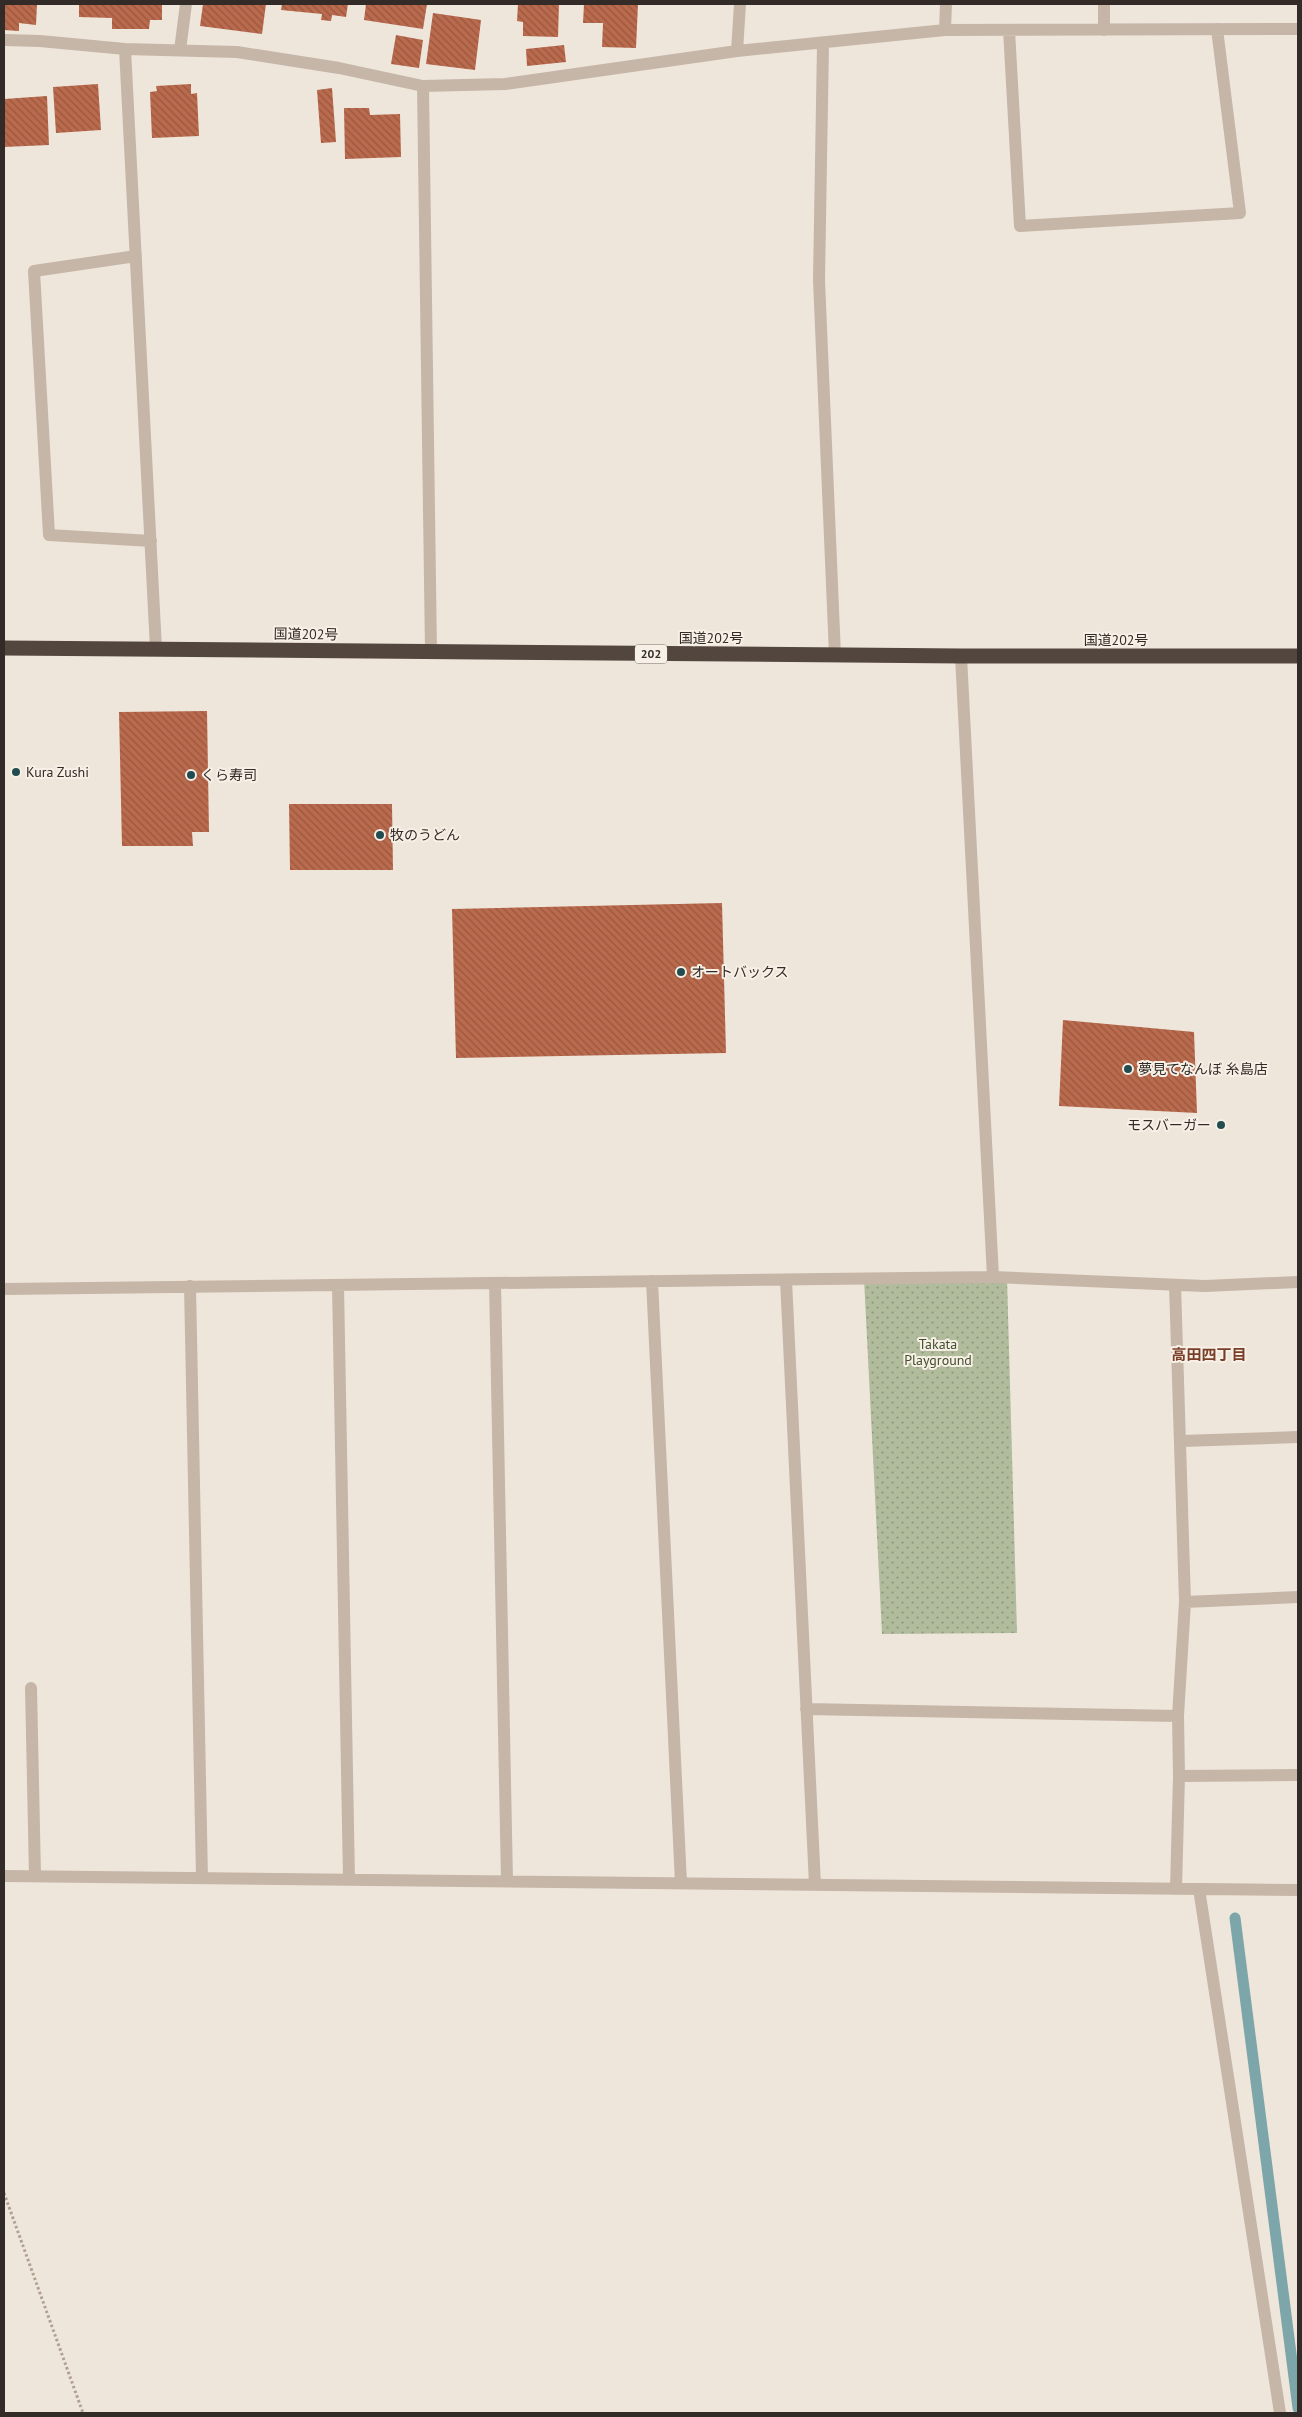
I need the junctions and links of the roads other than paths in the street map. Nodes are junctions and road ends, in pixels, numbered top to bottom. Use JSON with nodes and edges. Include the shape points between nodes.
{"nodes":[{"id":1,"x":186,"y":4,"type":"edge"},
{"id":2,"x":740,"y":4,"type":"edge"},
{"id":3,"x":946,"y":4,"type":"edge"},
{"id":4,"x":1104,"y":4,"type":"edge"},
{"id":5,"x":1298,"y":29,"type":"edge"},
{"id":6,"x":946,"y":30,"type":"junction"},
{"id":7,"x":1009,"y":30,"type":"junction"},
{"id":8,"x":1104,"y":30,"type":"junction"},
{"id":9,"x":1217,"y":30,"type":"junction"},
{"id":10,"x":4,"y":40,"type":"edge"},
{"id":11,"x":823,"y":44,"type":"junction"},
{"id":12,"x":125,"y":49,"type":"junction"},
{"id":13,"x":180,"y":50,"type":"junction"},
{"id":14,"x":738,"y":51,"type":"junction"},
{"id":15,"x":423,"y":86,"type":"junction"},
{"id":16,"x":136,"y":256,"type":"junction"},
{"id":17,"x":151,"y":541,"type":"junction"},
{"id":18,"x":4,"y":648,"type":"edge"},
{"id":19,"x":156,"y":649,"type":"junction"},
{"id":20,"x":431,"y":652,"type":"junction"},
{"id":21,"x":835,"y":656,"type":"junction"},
{"id":22,"x":961,"y":656,"type":"junction"},
{"id":23,"x":1298,"y":656,"type":"edge"},
{"id":24,"x":993,"y":1277,"type":"junction"},
{"id":25,"x":786,"y":1280,"type":"junction"},
{"id":26,"x":652,"y":1282,"type":"junction"},
{"id":27,"x":1298,"y":1282,"type":"edge"},
{"id":28,"x":495,"y":1283,"type":"junction"},
{"id":29,"x":338,"y":1285,"type":"junction"},
{"id":30,"x":1175,"y":1285,"type":"junction"},
{"id":31,"x":190,"y":1286,"type":"junction"},
{"id":32,"x":4,"y":1289,"type":"edge"},
{"id":33,"x":1298,"y":1437,"type":"edge"},
{"id":34,"x":1182,"y":1441,"type":"junction"},
{"id":35,"x":1298,"y":1597,"type":"edge"},
{"id":36,"x":1185,"y":1602,"type":"junction"},
{"id":37,"x":31,"y":1688,"type":"dead end"},
{"id":38,"x":806,"y":1709,"type":"junction"},
{"id":39,"x":1178,"y":1716,"type":"junction"},
{"id":40,"x":1298,"y":1775,"type":"edge"},
{"id":41,"x":1179,"y":1776,"type":"junction"},
{"id":42,"x":4,"y":1876,"type":"edge"},
{"id":43,"x":35,"y":1876,"type":"junction"},
{"id":44,"x":202,"y":1878,"type":"junction"},
{"id":45,"x":349,"y":1880,"type":"junction"},
{"id":46,"x":507,"y":1881,"type":"junction"},
{"id":47,"x":681,"y":1883,"type":"junction"},
{"id":48,"x":815,"y":1885,"type":"junction"},
{"id":49,"x":1176,"y":1889,"type":"junction"},
{"id":50,"x":1200,"y":1889,"type":"junction"},
{"id":51,"x":1298,"y":1890,"type":"edge"},
{"id":52,"x":1280,"y":2413,"type":"edge"}],
"edges":[{"from":1,"to":13,"type":"street"},
{"from":2,"to":14,"type":"street"},
{"from":3,"to":6,"type":"street"},
{"from":4,"to":8,"type":"street"},
{"from":5,"to":9,"type":"street"},
{"from":6,"to":7,"type":"street"},
{"from":6,"to":11,"type":"street"},
{"from":7,"to":8,"type":"street"},
{"from":7,"to":9,"type":"street","via":[[1020,226],[1240,213]]},
{"from":8,"to":9,"type":"street"},
{"from":10,"to":12,"type":"street"},
{"from":11,"to":14,"type":"street"},
{"from":11,"to":21,"type":"street","via":[[819,280]]},
{"from":12,"to":13,"type":"street"},
{"from":12,"to":16,"type":"street"},
{"from":13,"to":15,"type":"street","via":[[237,52],[339,68]]},
{"from":14,"to":15,"type":"street","via":[[505,84]]},
{"from":15,"to":20,"type":"street"},
{"from":16,"to":17,"type":"street"},
{"from":16,"to":17,"type":"street","via":[[34,271],[49,535]]},
{"from":17,"to":19,"type":"street"},
{"from":18,"to":19,"type":"highway","name":"国道202号","number":"202"},
{"from":19,"to":20,"type":"highway","name":"国道202号","number":"202"},
{"from":20,"to":21,"type":"highway","name":"国道202号","number":"202"},
{"from":21,"to":22,"type":"highway","name":"国道202号","number":"202"},
{"from":22,"to":23,"type":"highway","name":"国道202号","number":"202"},
{"from":22,"to":24,"type":"street"},
{"from":24,"to":25,"type":"street"},
{"from":24,"to":30,"type":"street"},
{"from":25,"to":26,"type":"street"},
{"from":25,"to":38,"type":"street"},
{"from":26,"to":28,"type":"street"},
{"from":26,"to":47,"type":"street"},
{"from":27,"to":30,"type":"street"},
{"from":28,"to":29,"type":"street"},
{"from":28,"to":46,"type":"street"},
{"from":29,"to":31,"type":"street"},
{"from":29,"to":45,"type":"street"},
{"from":30,"to":34,"type":"street"},
{"from":31,"to":32,"type":"street"},
{"from":31,"to":44,"type":"street"},
{"from":33,"to":34,"type":"street"},
{"from":34,"to":36,"type":"street"},
{"from":35,"to":36,"type":"street"},
{"from":36,"to":39,"type":"street"},
{"from":37,"to":43,"type":"street"},
{"from":38,"to":39,"type":"street"},
{"from":38,"to":48,"type":"street"},
{"from":39,"to":41,"type":"street"},
{"from":40,"to":41,"type":"street"},
{"from":41,"to":49,"type":"street"},
{"from":42,"to":43,"type":"street"},
{"from":43,"to":44,"type":"street"},
{"from":44,"to":45,"type":"street"},
{"from":45,"to":46,"type":"street"},
{"from":46,"to":47,"type":"street"},
{"from":47,"to":48,"type":"street"},
{"from":48,"to":49,"type":"street"},
{"from":49,"to":50,"type":"street"},
{"from":50,"to":51,"type":"street"},
{"from":50,"to":52,"type":"street"}]}
